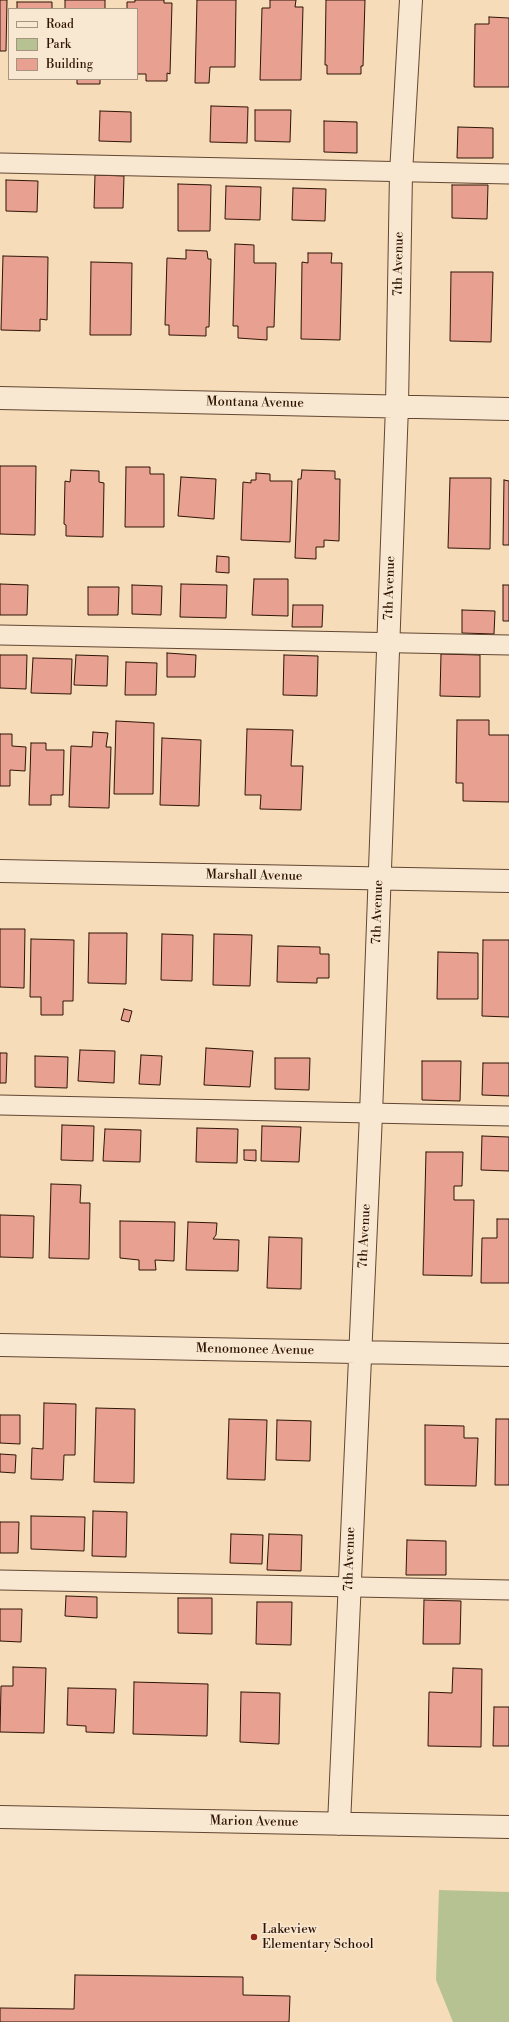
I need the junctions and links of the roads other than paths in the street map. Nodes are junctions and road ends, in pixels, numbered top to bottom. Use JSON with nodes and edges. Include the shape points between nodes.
{"nodes":[{"id":1,"x":411,"y":0,"type":"edge"},
{"id":2,"x":0,"y":163,"type":"edge"},
{"id":3,"x":401,"y":173,"type":"junction"},
{"id":4,"x":509,"y":174,"type":"edge"},
{"id":5,"x":0,"y":398,"type":"edge"},
{"id":6,"x":397,"y":406,"type":"junction"},
{"id":7,"x":509,"y":409,"type":"edge"},
{"id":8,"x":0,"y":635,"type":"edge"},
{"id":9,"x":388,"y":642,"type":"junction"},
{"id":10,"x":509,"y":644,"type":"edge"},
{"id":11,"x":0,"y":871,"type":"edge"},
{"id":12,"x":380,"y":879,"type":"junction"},
{"id":13,"x":509,"y":881,"type":"edge"},
{"id":14,"x":0,"y":1104,"type":"edge"},
{"id":15,"x":370,"y":1114,"type":"junction"},
{"id":16,"x":509,"y":1116,"type":"edge"},
{"id":17,"x":0,"y":1345,"type":"edge"},
{"id":18,"x":359,"y":1352,"type":"junction"},
{"id":19,"x":509,"y":1355,"type":"edge"},
{"id":20,"x":0,"y":1580,"type":"edge"},
{"id":21,"x":349,"y":1587,"type":"junction"},
{"id":22,"x":509,"y":1590,"type":"edge"},
{"id":23,"x":0,"y":1817,"type":"edge"},
{"id":24,"x":339,"y":1824,"type":"junction"},
{"id":25,"x":509,"y":1828,"type":"edge"}],
"edges":[{"from":1,"to":3,"type":"street","name":"7th Avenue"},
{"from":2,"to":3,"type":"lane"},
{"from":3,"to":4,"type":"lane"},
{"from":3,"to":6,"type":"street","name":"7th Avenue"},
{"from":5,"to":6,"type":"street","name":"Montana Avenue"},
{"from":6,"to":7,"type":"street","name":"Montana Avenue"},
{"from":6,"to":9,"type":"street","name":"7th Avenue"},
{"from":8,"to":9,"type":"lane"},
{"from":9,"to":10,"type":"lane"},
{"from":9,"to":12,"type":"street","name":"7th Avenue"},
{"from":11,"to":12,"type":"street","name":"Marshall Avenue"},
{"from":12,"to":13,"type":"street","name":"Marshall Avenue"},
{"from":12,"to":15,"type":"street","name":"7th Avenue"},
{"from":14,"to":15,"type":"lane"},
{"from":15,"to":16,"type":"lane"},
{"from":15,"to":18,"type":"street","name":"7th Avenue"},
{"from":17,"to":18,"type":"street","name":"Menomonee Avenue"},
{"from":18,"to":19,"type":"street","name":"Menomonee Avenue"},
{"from":18,"to":21,"type":"street","name":"7th Avenue"},
{"from":20,"to":21,"type":"lane"},
{"from":21,"to":22,"type":"lane"},
{"from":21,"to":24,"type":"street","name":"7th Avenue"},
{"from":23,"to":24,"type":"street","name":"Marion Avenue"},
{"from":24,"to":25,"type":"street","name":"Marion Avenue"}]}
